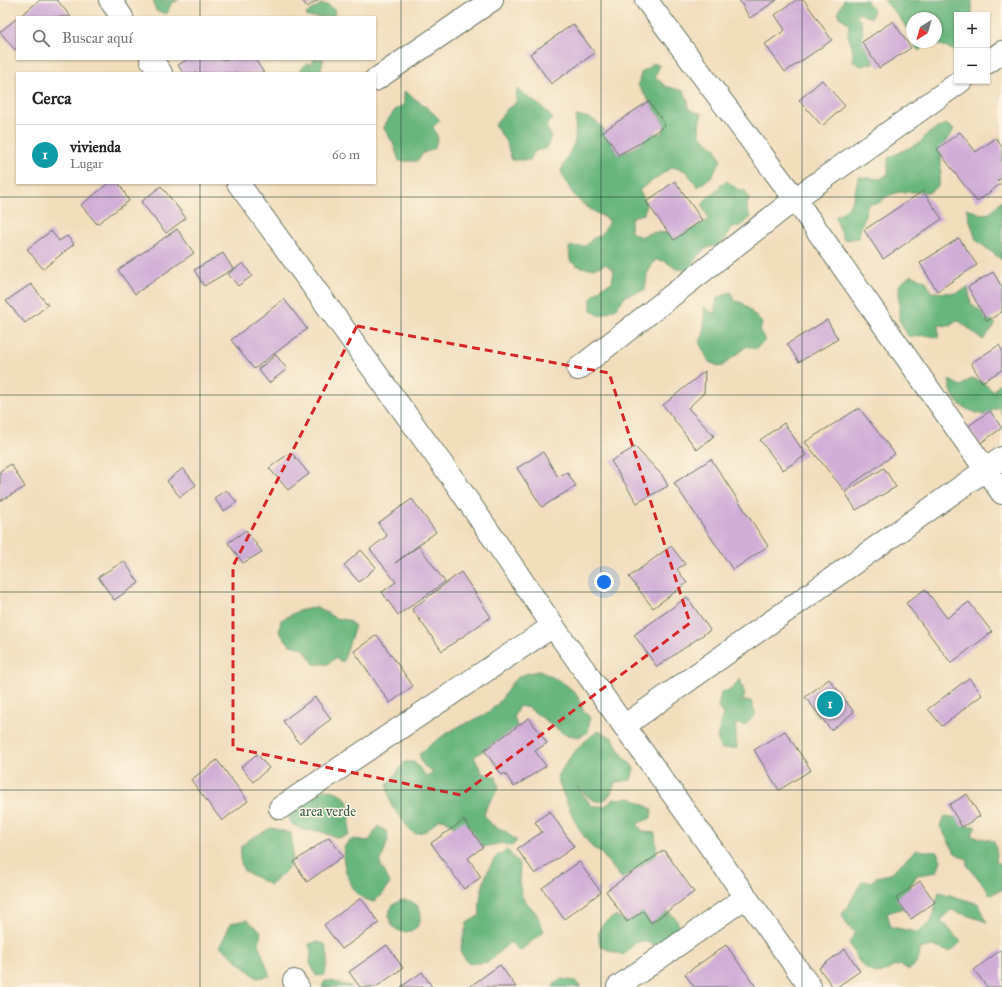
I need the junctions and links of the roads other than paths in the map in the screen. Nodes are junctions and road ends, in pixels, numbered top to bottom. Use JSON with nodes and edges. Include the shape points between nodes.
{"nodes":[{"id":1,"x":110,"y":0,"type":"edge"},
{"id":2,"x":492,"y":0,"type":"edge"},
{"id":3,"x":646,"y":0,"type":"edge"},
{"id":4,"x":121,"y":16,"type":"edge"},
{"id":5,"x":1002,"y":52,"type":"edge"},
{"id":6,"x":152,"y":60,"type":"edge"},
{"id":7,"x":990,"y":61,"type":"edge"},
{"id":8,"x":160,"y":72,"type":"edge"},
{"id":9,"x":376,"y":79,"type":"edge"},
{"id":10,"x":957,"y":84,"type":"edge"},
{"id":11,"x":239,"y":184,"type":"edge"},
{"id":12,"x":795,"y":199,"type":"junction"},
{"id":13,"x":578,"y":369,"type":"dead end"},
{"id":14,"x":994,"y":464,"type":"edge"},
{"id":15,"x":1002,"y":493,"type":"edge"},
{"id":16,"x":553,"y":626,"type":"junction"},
{"id":17,"x":624,"y":726,"type":"junction"},
{"id":18,"x":280,"y":808,"type":"dead end"},
{"id":19,"x":746,"y":897,"type":"junction"},
{"id":20,"x":618,"y":987,"type":"edge"},
{"id":21,"x":810,"y":987,"type":"edge"}],
"edges":[{"from":1,"to":4,"type":"street"},
{"from":2,"to":9,"type":"street"},
{"from":3,"to":12,"type":"street"},
{"from":5,"to":7,"type":"street"},
{"from":6,"to":8,"type":"street"},
{"from":10,"to":12,"type":"street"},
{"from":11,"to":16,"type":"street","via":[[455,482]]},
{"from":12,"to":13,"type":"street"},
{"from":12,"to":14,"type":"street"},
{"from":14,"to":15,"type":"street"},
{"from":14,"to":17,"type":"street"},
{"from":16,"to":17,"type":"street"},
{"from":16,"to":18,"type":"street"},
{"from":17,"to":19,"type":"street"},
{"from":19,"to":20,"type":"street"},
{"from":19,"to":21,"type":"street"}]}
